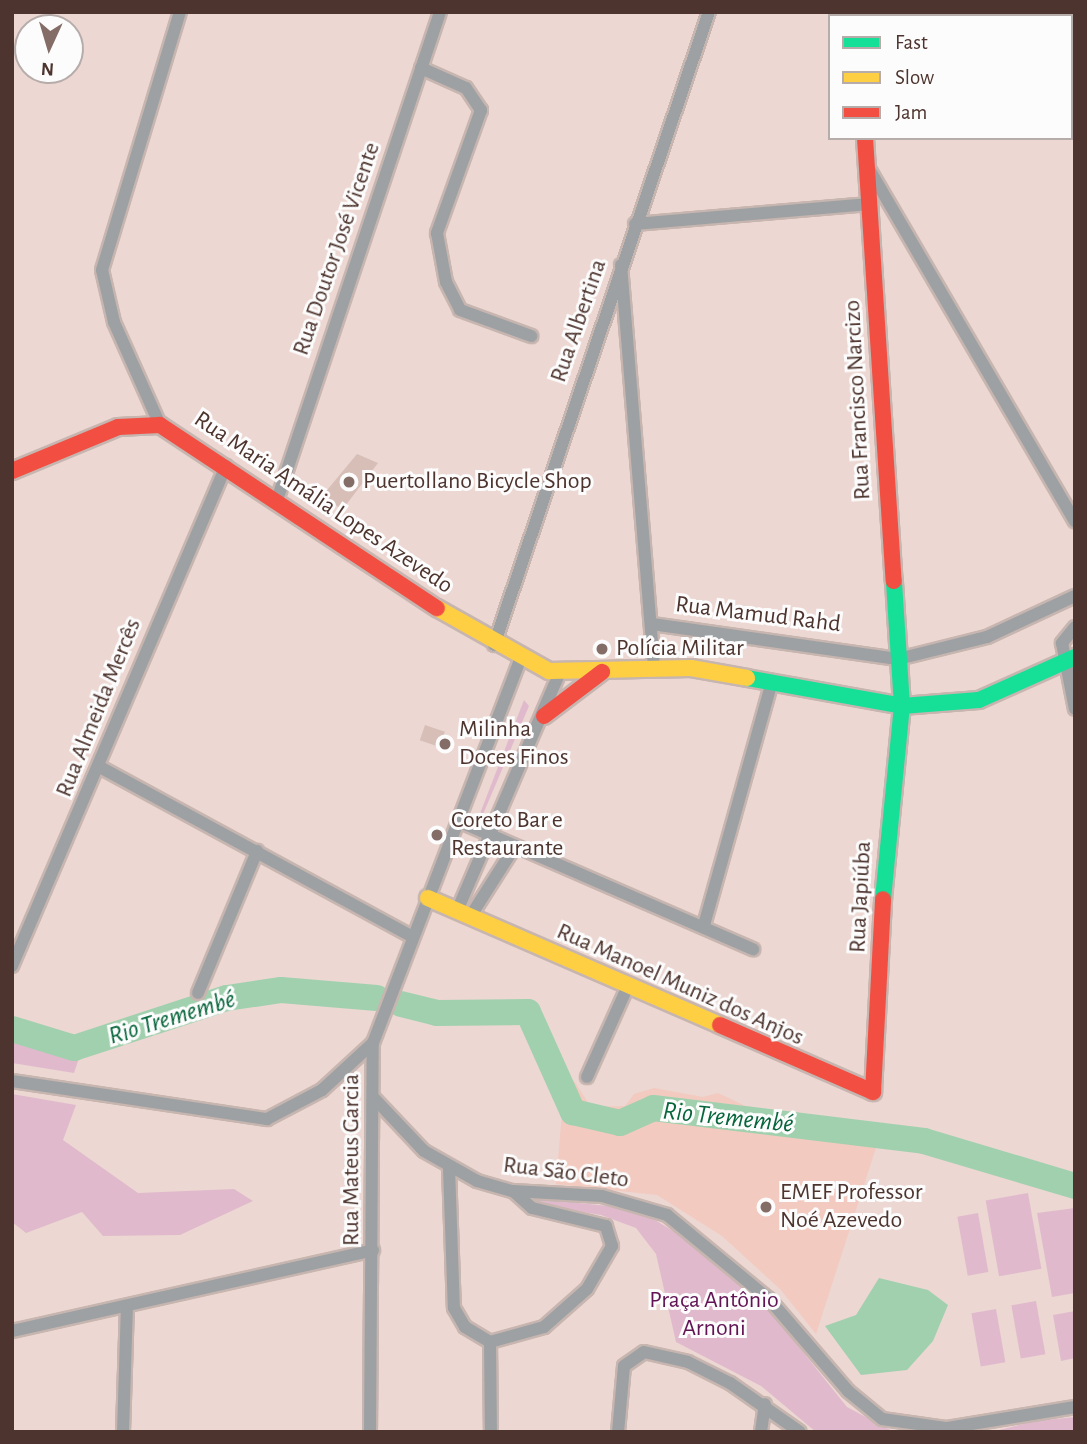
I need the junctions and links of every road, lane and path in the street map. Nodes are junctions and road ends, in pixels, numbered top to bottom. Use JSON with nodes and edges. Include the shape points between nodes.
{"nodes":[{"id":1,"x":180,"y":12,"type":"edge"},
{"id":2,"x":440,"y":12,"type":"edge"},
{"id":3,"x":709,"y":12,"type":"edge"},
{"id":4,"x":421,"y":68,"type":"junction"},
{"id":5,"x":865,"y":140,"type":"edge"},
{"id":6,"x":867,"y":166,"type":"junction"},
{"id":7,"x":869,"y":204,"type":"junction"},
{"id":8,"x":635,"y":224,"type":"junction"},
{"id":9,"x":621,"y":261,"type":"junction"},
{"id":10,"x":531,"y":336,"type":"dead end"},
{"id":11,"x":160,"y":425,"type":"junction"},
{"id":12,"x":226,"y":466,"type":"junction"},
{"id":13,"x":12,"y":471,"type":"edge"},
{"id":14,"x":277,"y":500,"type":"junction"},
{"id":15,"x":1075,"y":522,"type":"edge"},
{"id":16,"x":1075,"y":596,"type":"edge"},
{"id":17,"x":652,"y":624,"type":"junction"},
{"id":18,"x":1075,"y":627,"type":"edge"},
{"id":19,"x":494,"y":645,"type":"junction"},
{"id":20,"x":898,"y":659,"type":"junction"},
{"id":21,"x":520,"y":660,"type":"junction"},
{"id":22,"x":1069,"y":661,"type":"edge"},
{"id":23,"x":654,"y":666,"type":"junction"},
{"id":24,"x":606,"y":669,"type":"junction"},
{"id":25,"x":560,"y":672,"type":"junction"},
{"id":26,"x":772,"y":681,"type":"junction"},
{"id":27,"x":902,"y":706,"type":"junction"},
{"id":28,"x":1075,"y":709,"type":"edge"},
{"id":29,"x":544,"y":716,"type":"junction"},
{"id":30,"x":98,"y":766,"type":"junction"},
{"id":31,"x":458,"y":821,"type":"junction"},
{"id":32,"x":492,"y":835,"type":"junction"},
{"id":33,"x":514,"y":848,"type":"junction"},
{"id":34,"x":257,"y":851,"type":"junction"},
{"id":35,"x":428,"y":898,"type":"junction"},
{"id":36,"x":464,"y":914,"type":"junction"},
{"id":37,"x":704,"y":925,"type":"junction"},
{"id":38,"x":413,"y":937,"type":"junction"},
{"id":39,"x":753,"y":948,"type":"dead end"},
{"id":40,"x":12,"y":966,"type":"edge"},
{"id":41,"x":627,"y":988,"type":"junction"},
{"id":42,"x":198,"y":993,"type":"dead end"},
{"id":43,"x":373,"y":1043,"type":"junction"},
{"id":44,"x":587,"y":1077,"type":"dead end"},
{"id":45,"x":12,"y":1081,"type":"edge"},
{"id":46,"x":873,"y":1092,"type":"joint"},
{"id":47,"x":373,"y":1097,"type":"junction"},
{"id":48,"x":449,"y":1168,"type":"junction"},
{"id":49,"x":513,"y":1191,"type":"junction"},
{"id":50,"x":373,"y":1250,"type":"junction"},
{"id":51,"x":127,"y":1306,"type":"junction"},
{"id":52,"x":12,"y":1331,"type":"edge"},
{"id":53,"x":490,"y":1342,"type":"junction"},
{"id":54,"x":765,"y":1404,"type":"junction"},
{"id":55,"x":1075,"y":1407,"type":"edge"},
{"id":56,"x":123,"y":1432,"type":"edge"},
{"id":57,"x":370,"y":1432,"type":"edge"},
{"id":58,"x":491,"y":1432,"type":"edge"},
{"id":59,"x":618,"y":1432,"type":"edge"},
{"id":60,"x":761,"y":1432,"type":"edge"},
{"id":61,"x":800,"y":1432,"type":"edge"}],
"edges":[{"from":1,"to":11,"type":"street","via":[[102,270],[114,322]]},
{"from":2,"to":4,"type":"street","name":"Rua Doutor José Vicente"},
{"from":3,"to":8,"type":"street","name":"Rua Albertina"},
{"from":4,"to":10,"type":"street","via":[[466,88],[481,110],[437,233],[446,282],[460,310]]},
{"from":4,"to":14,"type":"street","name":"Rua Doutor José Vicente"},
{"from":5,"to":6,"type":"street","name":"Rua Francisco Narcizo"},
{"from":6,"to":7,"type":"street","name":"Rua Francisco Narcizo"},
{"from":6,"to":15,"type":"street"},
{"from":7,"to":8,"type":"street"},
{"from":7,"to":20,"type":"street","name":"Rua Francisco Narcizo"},
{"from":8,"to":9,"type":"street","name":"Rua Albertina"},
{"from":9,"to":17,"type":"street"},
{"from":9,"to":19,"type":"street","name":"Rua Albertina"},
{"from":11,"to":12,"type":"street","name":"Rua Maria Amália Lopes Azevedo"},
{"from":11,"to":13,"type":"street","name":"Rua Maria Amália Lopes Azevedo","via":[[118,427]]},
{"from":12,"to":14,"type":"street","name":"Rua Maria Amália Lopes Azevedo"},
{"from":12,"to":30,"type":"street","name":"Rua Almeida Mercês"},
{"from":14,"to":19,"type":"street","name":"Rua Maria Amália Lopes Azevedo"},
{"from":16,"to":20,"type":"street","name":"Rua Mamud Rahd","via":[[987,637]]},
{"from":17,"to":20,"type":"street","name":"Rua Mamud Rahd"},
{"from":17,"to":23,"type":"street","name":"Rua Mamud Rahd"},
{"from":18,"to":22,"type":"street","via":[[1062,643]]},
{"from":19,"to":21,"type":"street","name":"Rua Maria Amália Lopes Azevedo"},
{"from":20,"to":27,"type":"street"},
{"from":21,"to":25,"type":"street"},
{"from":21,"to":31,"type":"street","name":"Rua Mateus Garcia"},
{"from":22,"to":27,"type":"street","via":[[979,700]]},
{"from":22,"to":28,"type":"street"},
{"from":23,"to":24,"type":"street"},
{"from":23,"to":26,"type":"street"},
{"from":24,"to":25,"type":"street"},
{"from":24,"to":29,"type":"street"},
{"from":25,"to":29,"type":"street"},
{"from":26,"to":27,"type":"street"},
{"from":26,"to":37,"type":"street"},
{"from":27,"to":46,"type":"street","name":"Rua Japiúba","via":[[887,813]]},
{"from":29,"to":32,"type":"street"},
{"from":30,"to":34,"type":"street"},
{"from":30,"to":40,"type":"street","name":"Rua Almeida Mercês"},
{"from":31,"to":32,"type":"street"},
{"from":31,"to":35,"type":"street","name":"Rua Mateus Garcia"},
{"from":32,"to":33,"type":"street"},
{"from":32,"to":36,"type":"street"},
{"from":33,"to":36,"type":"street"},
{"from":33,"to":37,"type":"street"},
{"from":34,"to":38,"type":"street"},
{"from":34,"to":42,"type":"street"},
{"from":35,"to":36,"type":"street","name":"Rua Manoel Muniz dos Anjos"},
{"from":35,"to":38,"type":"street","name":"Rua Mateus Garcia"},
{"from":36,"to":41,"type":"street","name":"Rua Manoel Muniz dos Anjos"},
{"from":37,"to":39,"type":"street"},
{"from":38,"to":43,"type":"street","name":"Rua Mateus Garcia"},
{"from":41,"to":44,"type":"street"},
{"from":41,"to":46,"type":"street","name":"Rua Manoel Muniz dos Anjos"},
{"from":43,"to":45,"type":"street","via":[[322,1090],[267,1119]]},
{"from":43,"to":47,"type":"street","name":"Rua Mateus Garcia"},
{"from":47,"to":48,"type":"street","name":"Rua São Cleto"},
{"from":47,"to":50,"type":"street","name":"Rua Mateus Garcia"},
{"from":48,"to":49,"type":"street","name":"Rua São Cleto"},
{"from":48,"to":53,"type":"street","via":[[454,1308],[465,1327]]},
{"from":49,"to":53,"type":"street","via":[[532,1208],[606,1226],[612,1247],[587,1289],[544,1327]]},
{"from":49,"to":55,"type":"street","name":"Rua São Cleto","via":[[602,1196],[667,1215],[769,1298],[848,1391],[882,1419],[947,1428]]},
{"from":50,"to":51,"type":"street"},
{"from":50,"to":57,"type":"street","name":"Rua Mateus Garcia"},
{"from":51,"to":52,"type":"street"},
{"from":51,"to":56,"type":"street"},
{"from":53,"to":58,"type":"street"},
{"from":54,"to":59,"type":"street","via":[[688,1362],[644,1352],[624,1366]]},
{"from":54,"to":60,"type":"street"},
{"from":54,"to":61,"type":"street"}]}
